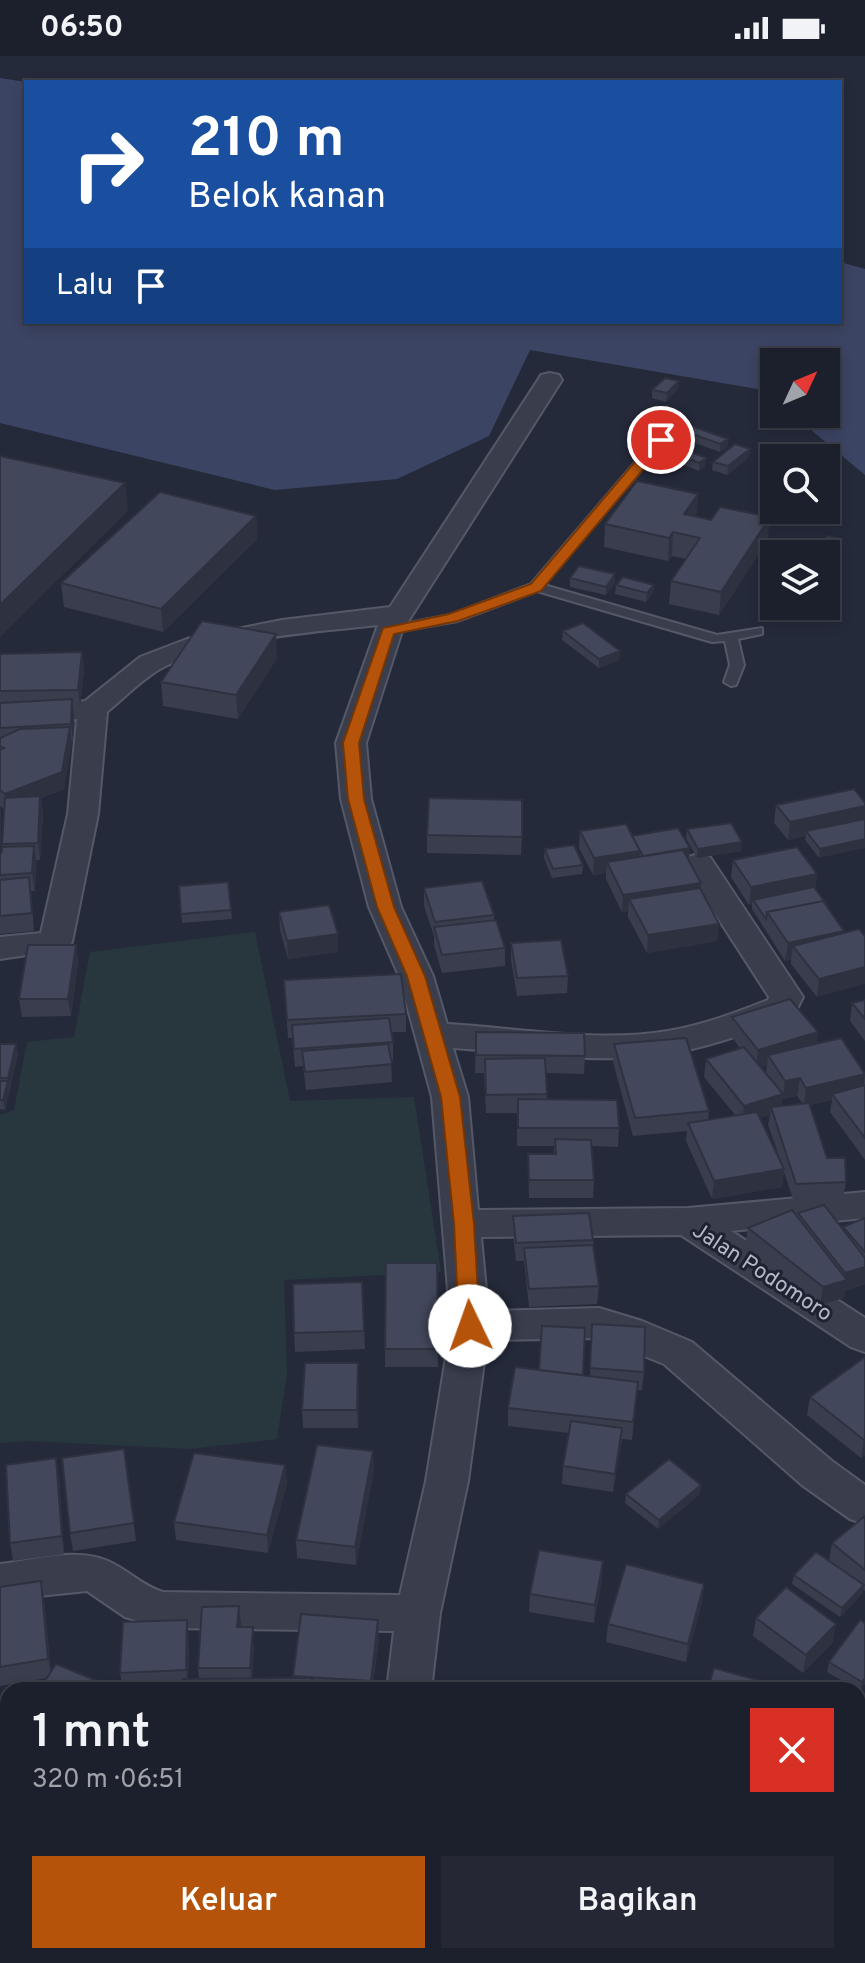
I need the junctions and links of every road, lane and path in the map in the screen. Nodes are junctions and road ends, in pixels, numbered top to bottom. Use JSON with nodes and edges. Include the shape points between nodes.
{"nodes":[{"id":1,"x":550,"y":380,"type":"dead end"},
{"id":2,"x":678,"y":419,"type":"dead end"},
{"id":3,"x":536,"y":587,"type":"junction"},
{"id":4,"x":393,"y":622,"type":"junction"},
{"id":5,"x":757,"y":631,"type":"dead end"},
{"id":6,"x":731,"y":639,"type":"junction"},
{"id":7,"x":731,"y":682,"type":"dead end"},
{"id":8,"x":93,"y":709,"type":"junction"},
{"id":9,"x":0,"y":719,"type":"edge"},
{"id":10,"x":699,"y":864,"type":"dead end"},
{"id":11,"x":0,"y":948,"type":"edge"},
{"id":12,"x":433,"y":1035,"type":"junction"},
{"id":13,"x":865,"y":1205,"type":"edge"},
{"id":14,"x":688,"y":1221,"type":"junction"},
{"id":15,"x":464,"y":1224,"type":"junction"},
{"id":16,"x":470,"y":1326,"type":"junction"},
{"id":17,"x":865,"y":1337,"type":"edge"},
{"id":18,"x":865,"y":1507,"type":"edge"},
{"id":19,"x":0,"y":1582,"type":"edge"},
{"id":20,"x":418,"y":1613,"type":"junction"},
{"id":21,"x":410,"y":1682,"type":"edge"}],
"edges":[{"from":1,"to":4,"type":"street"},
{"from":2,"to":3,"type":"lane"},
{"from":3,"to":4,"type":"lane","via":[[453,618]]},
{"from":3,"to":6,"type":"lane"},
{"from":4,"to":8,"type":"street","via":[[282,628],[197,645],[150,663]]},
{"from":4,"to":12,"type":"street","via":[[351,743],[356,799],[385,907],[416,976]]},
{"from":5,"to":6,"type":"lane"},
{"from":6,"to":7,"type":"lane","via":[[737,665]]},
{"from":8,"to":9,"type":"street"},
{"from":8,"to":11,"type":"street","via":[[83,814],[56,942]]},
{"from":10,"to":12,"type":"street","via":[[786,997],[782,1007],[677,1041],[631,1046]]},
{"from":12,"to":15,"type":"street","via":[[450,1097]]},
{"from":13,"to":14,"type":"street"},
{"from":14,"to":15,"type":"street","name":"Jalan Podomoro"},
{"from":14,"to":17,"type":"street","name":"Jalan Podomoro"},
{"from":15,"to":16,"type":"street"},
{"from":16,"to":18,"type":"street","via":[[599,1323],[678,1353],[817,1473]]},
{"from":16,"to":20,"type":"street","via":[[447,1481]]},
{"from":19,"to":20,"type":"street","via":[[95,1574],[140,1604],[163,1610]]},
{"from":20,"to":21,"type":"street"}]}
